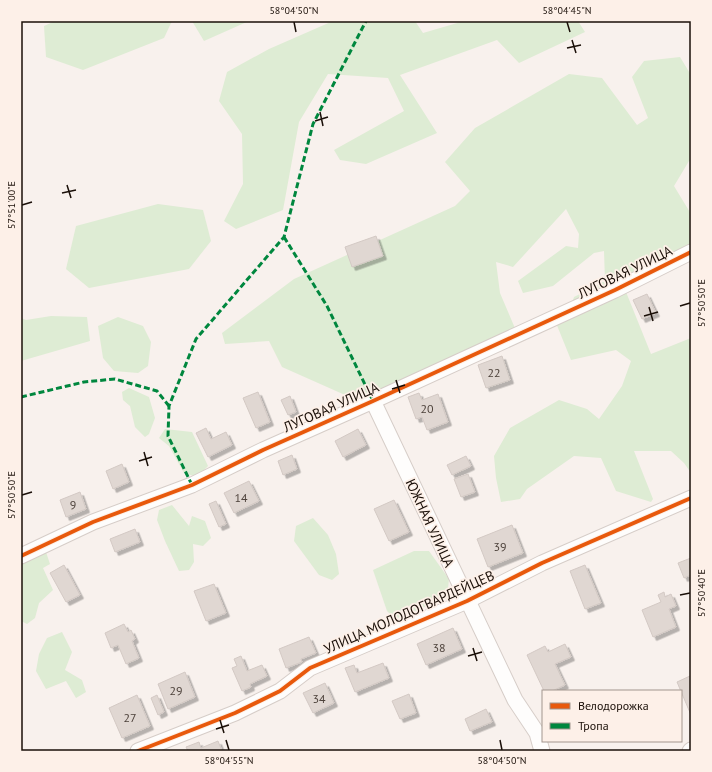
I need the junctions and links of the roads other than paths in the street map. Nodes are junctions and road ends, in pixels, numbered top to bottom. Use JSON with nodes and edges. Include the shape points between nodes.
{"nodes":[{"id":1,"x":691,"y":252,"type":"edge"},
{"id":2,"x":373,"y":401,"type":"junction"},
{"id":3,"x":691,"y":498,"type":"edge"},
{"id":4,"x":21,"y":556,"type":"edge"},
{"id":5,"x":467,"y":601,"type":"junction"},
{"id":6,"x":138,"y":751,"type":"edge"},
{"id":7,"x":542,"y":751,"type":"edge"}],
"edges":[{"from":1,"to":2,"type":"street","name":"ЛУГОВАЯ УЛИЦА","via":[[615,290]]},
{"from":2,"to":4,"type":"street","name":"ЛУГОВАЯ УЛИЦА","via":[[192,485],[93,522]]},
{"from":2,"to":5,"type":"street","name":"ЮЖНАЯ УЛИЦА"},
{"from":3,"to":5,"type":"street","name":"УЛИЦА МОЛОДОГВАРДЕЙЦЕВ","via":[[542,563]]},
{"from":5,"to":6,"type":"street","name":"УЛИЦА МОЛОДОГВАРДЕЙЦЕВ","via":[[310,668],[280,691],[234,712]]},
{"from":5,"to":7,"type":"street","name":"ЮЖНАЯ УЛИЦА","via":[[515,700],[536,733]]}]}
